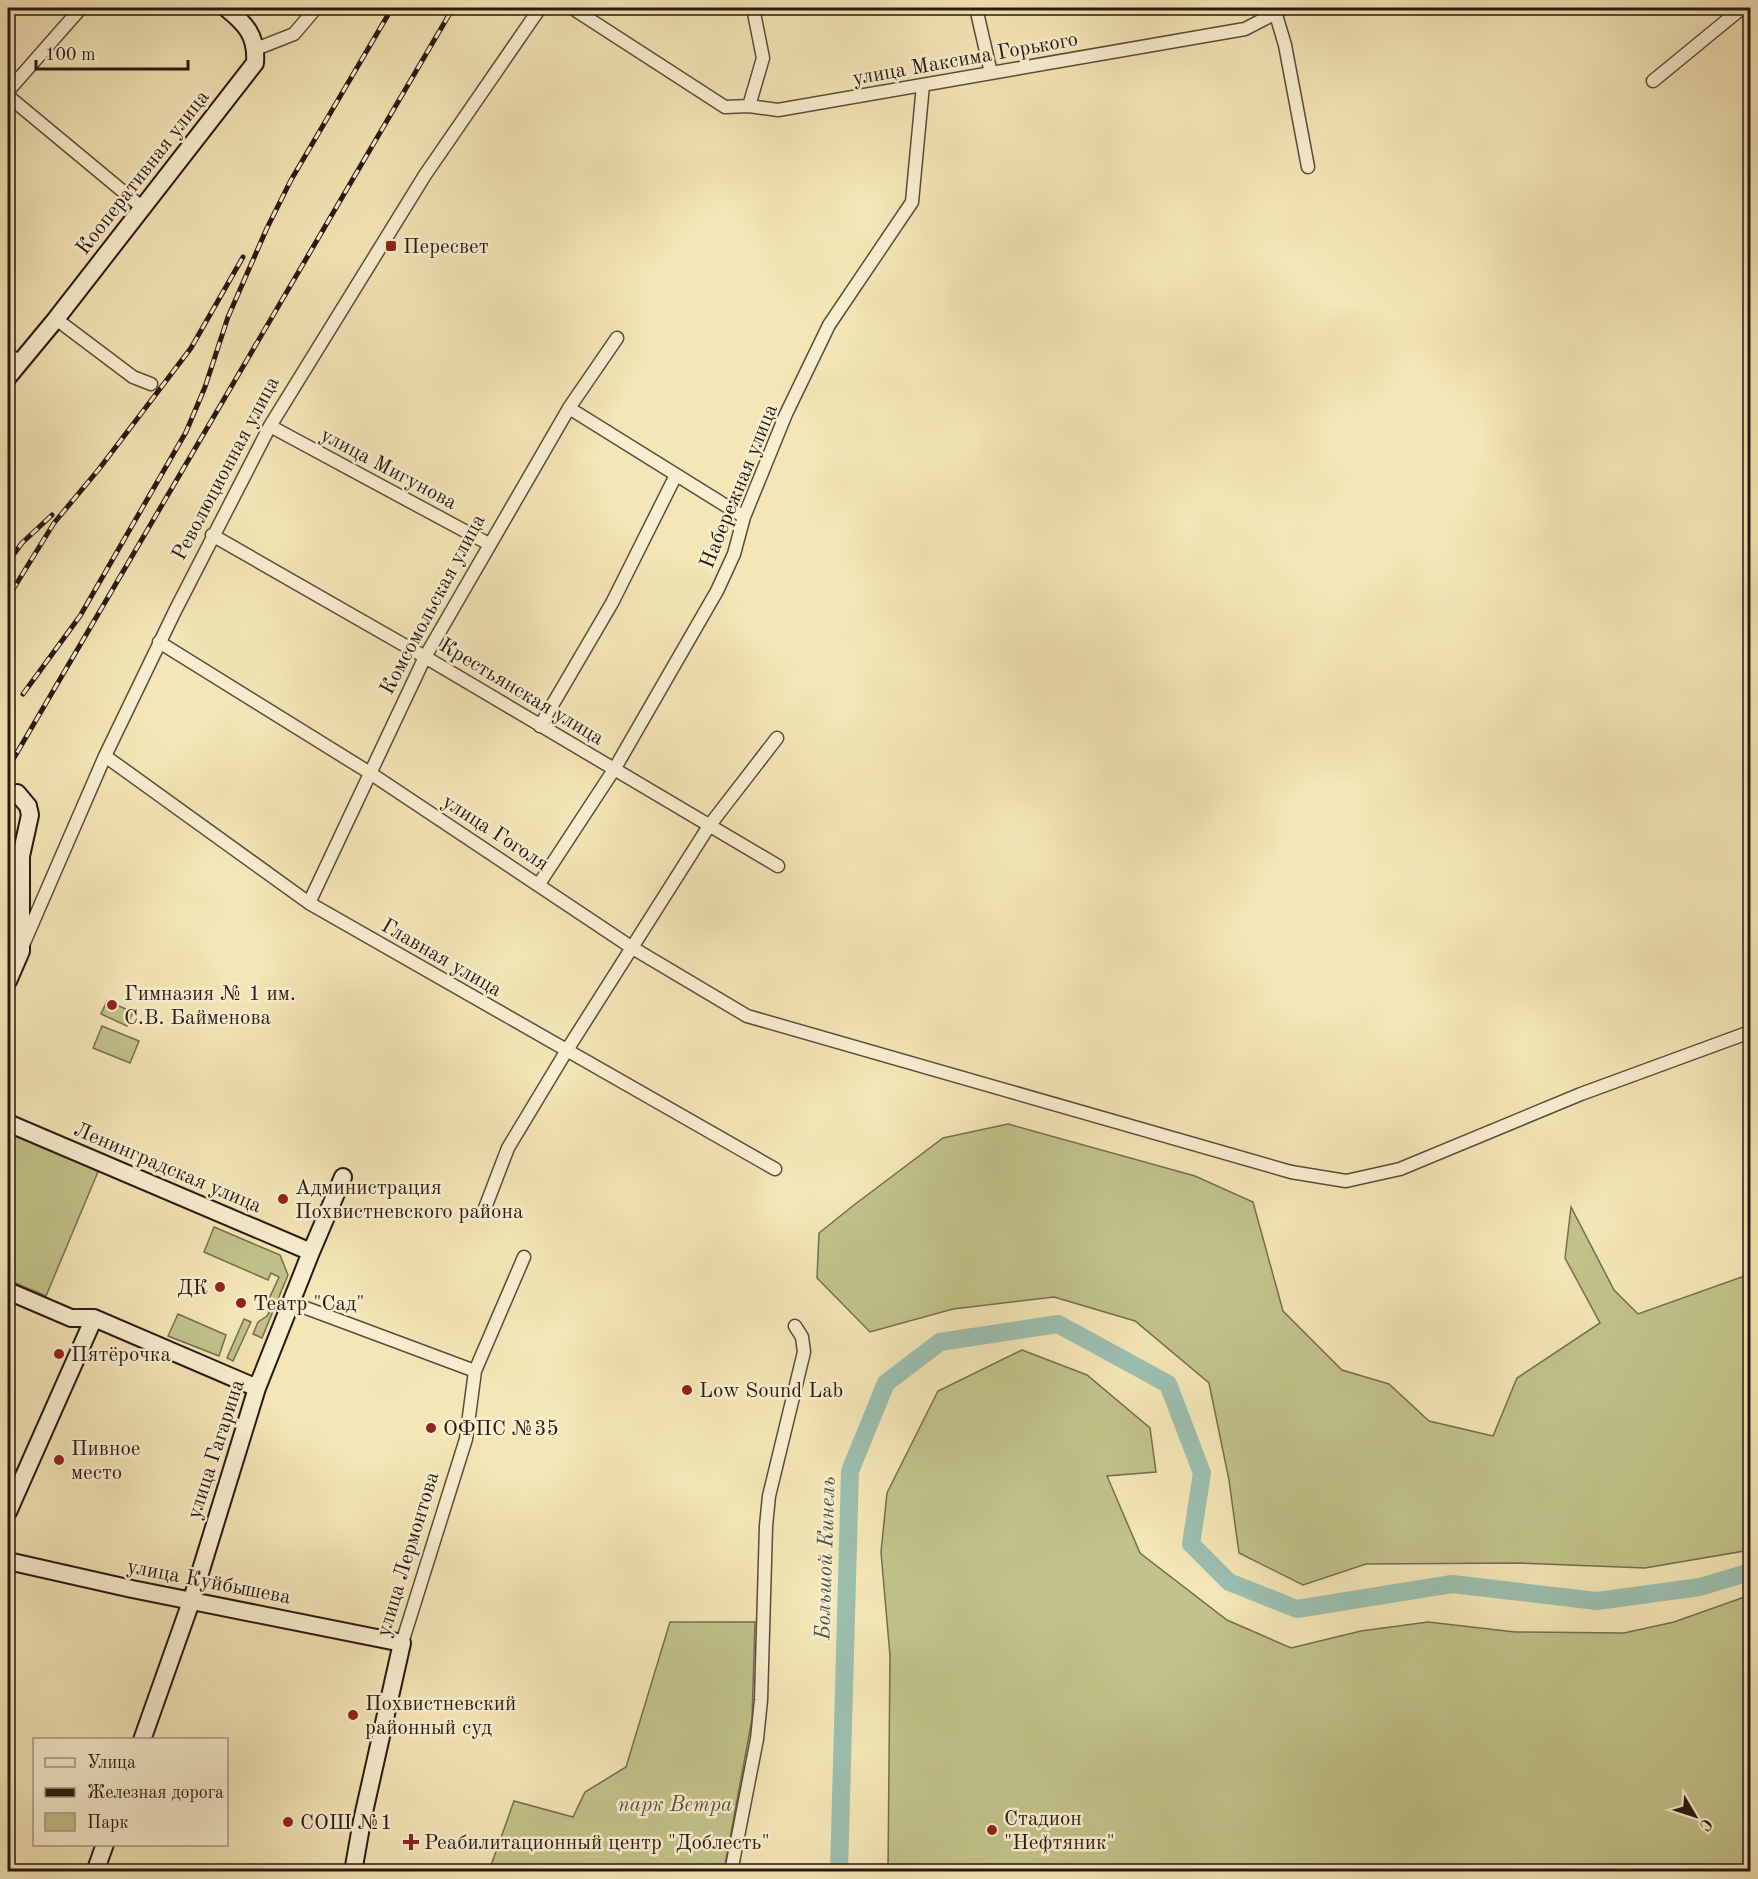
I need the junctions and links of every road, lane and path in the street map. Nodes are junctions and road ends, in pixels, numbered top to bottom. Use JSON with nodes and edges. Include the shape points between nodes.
{"nodes":[{"id":1,"x":81,"y":8,"type":"edge"},
{"id":2,"x":226,"y":8,"type":"edge"},
{"id":3,"x":316,"y":8,"type":"edge"},
{"id":4,"x":540,"y":8,"type":"edge"},
{"id":5,"x":572,"y":8,"type":"edge"},
{"id":6,"x":753,"y":8,"type":"edge"},
{"id":7,"x":976,"y":8,"type":"edge"},
{"id":8,"x":1742,"y":8,"type":"edge"},
{"id":9,"x":1278,"y":9,"type":"edge"},
{"id":10,"x":256,"y":49,"type":"junction"},
{"id":11,"x":990,"y":73,"type":"junction"},
{"id":12,"x":1653,"y":81,"type":"dead end"},
{"id":13,"x":923,"y":85,"type":"junction"},
{"id":14,"x":8,"y":91,"type":"edge"},
{"id":15,"x":8,"y":96,"type":"edge"},
{"id":16,"x":749,"y":106,"type":"junction"},
{"id":17,"x":1308,"y":167,"type":"dead end"},
{"id":18,"x":143,"y":208,"type":"junction"},
{"id":19,"x":56,"y":319,"type":"junction"},
{"id":20,"x":617,"y":338,"type":"dead end"},
{"id":21,"x":13,"y":358,"type":"edge"},
{"id":22,"x":8,"y":377,"type":"edge"},
{"id":23,"x":151,"y":384,"type":"dead end"},
{"id":24,"x":569,"y":408,"type":"junction"},
{"id":25,"x":270,"y":426,"type":"junction"},
{"id":26,"x":676,"y":475,"type":"junction"},
{"id":27,"x":744,"y":517,"type":"junction"},
{"id":28,"x":213,"y":535,"type":"junction"},
{"id":29,"x":489,"y":544,"type":"junction"},
{"id":30,"x":159,"y":642,"type":"junction"},
{"id":31,"x":425,"y":657,"type":"junction"},
{"id":32,"x":540,"y":726,"type":"junction"},
{"id":33,"x":777,"y":738,"type":"dead end"},
{"id":34,"x":105,"y":756,"type":"junction"},
{"id":35,"x":615,"y":768,"type":"junction"},
{"id":36,"x":370,"y":773,"type":"junction"},
{"id":37,"x":16,"y":793,"type":"dead end"},
{"id":38,"x":710,"y":826,"type":"junction"},
{"id":39,"x":778,"y":866,"type":"dead end"},
{"id":40,"x":539,"y":884,"type":"junction"},
{"id":41,"x":309,"y":903,"type":"junction"},
{"id":42,"x":632,"y":947,"type":"junction"},
{"id":43,"x":21,"y":951,"type":"junction"},
{"id":44,"x":8,"y":981,"type":"edge"},
{"id":45,"x":1750,"y":1032,"type":"edge"},
{"id":46,"x":567,"y":1050,"type":"junction"},
{"id":47,"x":8,"y":1123,"type":"edge"},
{"id":48,"x":775,"y":1168,"type":"dead end"},
{"id":49,"x":343,"y":1177,"type":"dead end"},
{"id":50,"x":485,"y":1208,"type":"dead end"},
{"id":51,"x":311,"y":1252,"type":"junction"},
{"id":52,"x":524,"y":1257,"type":"dead end"},
{"id":53,"x":8,"y":1291,"type":"edge"},
{"id":54,"x":290,"y":1302,"type":"junction"},
{"id":55,"x":94,"y":1318,"type":"junction"},
{"id":56,"x":795,"y":1326,"type":"dead end"},
{"id":57,"x":476,"y":1371,"type":"junction"},
{"id":58,"x":257,"y":1388,"type":"junction"},
{"id":59,"x":8,"y":1512,"type":"edge"},
{"id":60,"x":8,"y":1561,"type":"edge"},
{"id":61,"x":192,"y":1599,"type":"junction"},
{"id":62,"x":402,"y":1643,"type":"junction"},
{"id":63,"x":143,"y":1738,"type":"edge"},
{"id":64,"x":105,"y":1846,"type":"edge"},
{"id":65,"x":95,"y":1872,"type":"edge"},
{"id":66,"x":353,"y":1872,"type":"edge"},
{"id":67,"x":731,"y":1872,"type":"edge"}],
"edges":[{"from":1,"to":14,"type":"street"},
{"from":2,"to":10,"type":"street","via":[[241,20]]},
{"from":3,"to":10,"type":"street","via":[[294,33]]},
{"from":4,"to":25,"type":"street","name":"Революционная улица","via":[[425,175]]},
{"from":5,"to":16,"type":"street","name":"улица Максима Горького","via":[[725,107]]},
{"from":6,"to":16,"type":"street","via":[[763,58]]},
{"from":7,"to":11,"type":"street"},
{"from":8,"to":12,"type":"street"},
{"from":9,"to":11,"type":"street","name":"улица Максима Горького","via":[[1245,29]]},
{"from":9,"to":17,"type":"street"},
{"from":10,"to":18,"type":"street","name":"Кооперативная улица","via":[[255,63],[246,76]]},
{"from":11,"to":13,"type":"street","name":"улица Максима Горького"},
{"from":13,"to":16,"type":"street","name":"улица Максима Горького","via":[[778,110]]},
{"from":13,"to":27,"type":"street","name":"Набережная улица","via":[[912,202],[829,326],[786,414]]},
{"from":15,"to":18,"type":"street"},
{"from":18,"to":19,"type":"street","name":"Кооперативная улица"},
{"from":19,"to":21,"type":"street","name":"Кооперативная улица"},
{"from":19,"to":23,"type":"street","via":[[133,377]]},
{"from":20,"to":24,"type":"street","name":"Комсомольская улица"},
{"from":21,"to":22,"type":"street","name":"Кооперативная улица"},
{"from":24,"to":26,"type":"street"},
{"from":24,"to":29,"type":"street","name":"Комсомольская улица"},
{"from":25,"to":28,"type":"street","name":"Революционная улица"},
{"from":25,"to":29,"type":"street","name":"улица Мигунова"},
{"from":26,"to":27,"type":"street"},
{"from":26,"to":32,"type":"street","via":[[612,603]]},
{"from":27,"to":35,"type":"street","name":"Набережная улица","via":[[734,554],[717,591]]},
{"from":28,"to":30,"type":"street","name":"Революционная улица"},
{"from":28,"to":31,"type":"street","name":"Крестьянская улица"},
{"from":29,"to":31,"type":"street","name":"Комсомольская улица"},
{"from":30,"to":34,"type":"street","name":"Революционная улица"},
{"from":30,"to":36,"type":"street","name":"улица Гоголя"},
{"from":31,"to":32,"type":"street","name":"Крестьянская улица"},
{"from":31,"to":36,"type":"street","name":"Комсомольская улица"},
{"from":32,"to":35,"type":"street","name":"Крестьянская улица"},
{"from":33,"to":38,"type":"street"},
{"from":34,"to":41,"type":"street","name":"Главная улица"},
{"from":34,"to":43,"type":"street","name":"Революционная улица"},
{"from":35,"to":38,"type":"street","name":"Крестьянская улица"},
{"from":35,"to":40,"type":"street","name":"Набережная улица"},
{"from":36,"to":40,"type":"street","name":"улица Гоголя"},
{"from":36,"to":41,"type":"street","name":"Комсомольская улица"},
{"from":37,"to":43,"type":"street","via":[[28,806],[30,815],[21,856]]},
{"from":38,"to":39,"type":"street","name":"Крестьянская улица"},
{"from":38,"to":42,"type":"street"},
{"from":40,"to":42,"type":"street","name":"улица Гоголя"},
{"from":41,"to":46,"type":"street","name":"Главная улица"},
{"from":42,"to":45,"type":"street","name":"улица Гоголя","via":[[747,1016],[1291,1172],[1346,1181],[1400,1169],[1581,1094]]},
{"from":42,"to":46,"type":"street"},
{"from":43,"to":44,"type":"street","name":"Революционная улица"},
{"from":46,"to":48,"type":"street","name":"Главная улица"},
{"from":46,"to":50,"type":"street","via":[[508,1148]]},
{"from":47,"to":51,"type":"street","name":"Ленинградская улица"},
{"from":49,"to":51,"type":"street","name":"улица Гагарина"},
{"from":51,"to":54,"type":"street","name":"улица Гагарина"},
{"from":52,"to":57,"type":"street","name":"улица Лермонтова"},
{"from":53,"to":55,"type":"street","via":[[71,1318]]},
{"from":54,"to":57,"type":"street"},
{"from":54,"to":58,"type":"street","name":"улица Гагарина"},
{"from":55,"to":58,"type":"street"},
{"from":55,"to":59,"type":"street"},
{"from":56,"to":67,"type":"street","via":[[802,1337],[804,1352],[769,1496],[761,1700]]},
{"from":57,"to":62,"type":"street","name":"улица Лермонтова","via":[[466,1439]]},
{"from":58,"to":61,"type":"street","name":"улица Гагарина"},
{"from":60,"to":61,"type":"street","name":"улица Куйбышева"},
{"from":61,"to":62,"type":"street","name":"улица Куйбышева"},
{"from":61,"to":63,"type":"street","name":"улица Гагарина"},
{"from":62,"to":66,"type":"street","name":"улица Лермонтова"},
{"from":64,"to":65,"type":"street"}]}
